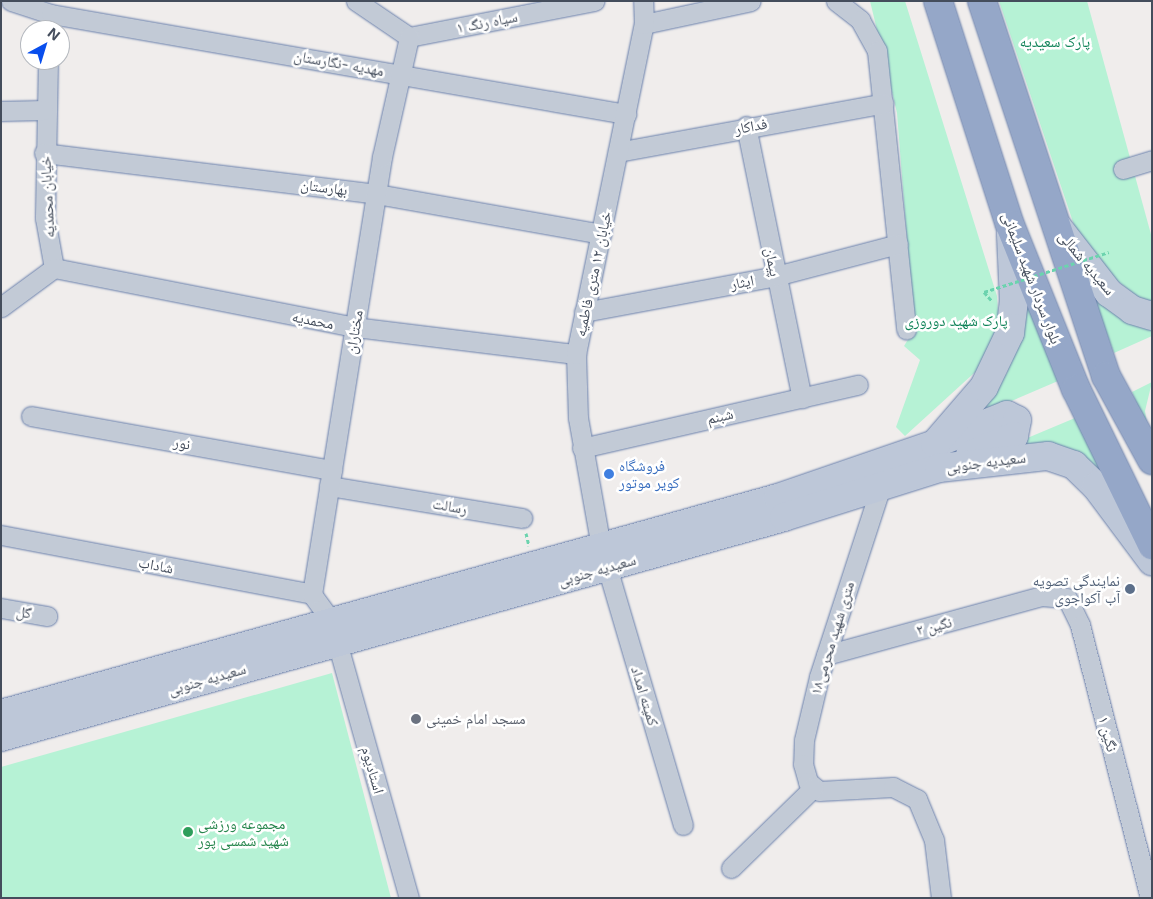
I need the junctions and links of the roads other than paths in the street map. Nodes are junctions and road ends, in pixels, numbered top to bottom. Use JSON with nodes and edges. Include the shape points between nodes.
{"nodes":[{"id":1,"x":11,"y":1,"type":"edge"},
{"id":2,"x":356,"y":1,"type":"edge"},
{"id":3,"x":595,"y":1,"type":"edge"},
{"id":4,"x":643,"y":1,"type":"edge"},
{"id":5,"x":751,"y":1,"type":"edge"},
{"id":6,"x":836,"y":1,"type":"edge"},
{"id":7,"x":938,"y":1,"type":"edge"},
{"id":8,"x":982,"y":1,"type":"edge"},
{"id":9,"x":554,"y":5,"type":"edge"},
{"id":10,"x":696,"y":7,"type":"edge"},
{"id":11,"x":52,"y":15,"type":"edge"},
{"id":12,"x":644,"y":24,"type":"junction"},
{"id":13,"x":409,"y":37,"type":"junction"},
{"id":14,"x":47,"y":70,"type":"edge"},
{"id":15,"x":398,"y":73,"type":"junction"},
{"id":16,"x":884,"y":103,"type":"junction"},
{"id":17,"x":44,"y":110,"type":"junction"},
{"id":18,"x":1,"y":111,"type":"edge"},
{"id":19,"x":626,"y":114,"type":"junction"},
{"id":20,"x":746,"y":126,"type":"junction"},
{"id":21,"x":618,"y":152,"type":"junction"},
{"id":22,"x":44,"y":153,"type":"junction"},
{"id":23,"x":1152,"y":160,"type":"edge"},
{"id":24,"x":1123,"y":169,"type":"dead end"},
{"id":25,"x":376,"y":194,"type":"junction"},
{"id":26,"x":1052,"y":219,"type":"junction"},
{"id":27,"x":1010,"y":225,"type":"junction"},
{"id":28,"x":601,"y":234,"type":"junction"},
{"id":29,"x":898,"y":244,"type":"junction"},
{"id":30,"x":54,"y":268,"type":"junction"},
{"id":31,"x":776,"y":276,"type":"junction"},
{"id":32,"x":1,"y":307,"type":"edge"},
{"id":33,"x":584,"y":312,"type":"junction"},
{"id":34,"x":1152,"y":316,"type":"edge"},
{"id":35,"x":355,"y":328,"type":"junction"},
{"id":36,"x":906,"y":329,"type":"dead end"},
{"id":37,"x":576,"y":354,"type":"junction"},
{"id":38,"x":858,"y":385,"type":"dead end"},
{"id":39,"x":802,"y":398,"type":"junction"},
{"id":40,"x":31,"y":416,"type":"dead end"},
{"id":41,"x":582,"y":448,"type":"junction"},
{"id":42,"x":937,"y":456,"type":"junction"},
{"id":43,"x":1152,"y":460,"type":"edge"},
{"id":44,"x":331,"y":478,"type":"junction"},
{"id":45,"x":880,"y":489,"type":"junction"},
{"id":46,"x":522,"y":518,"type":"road end"},
{"id":47,"x":1,"y":535,"type":"edge"},
{"id":48,"x":1152,"y":545,"type":"edge"},
{"id":49,"x":604,"y":557,"type":"junction"},
{"id":50,"x":1152,"y":561,"type":"edge"},
{"id":51,"x":312,"y":594,"type":"junction"},
{"id":52,"x":1042,"y":596,"type":"joint"},
{"id":53,"x":1,"y":608,"type":"edge"},
{"id":54,"x":47,"y":616,"type":"dead end"},
{"id":55,"x":334,"y":632,"type":"junction"},
{"id":56,"x":826,"y":655,"type":"junction"},
{"id":57,"x":1,"y":714,"type":"edge"},
{"id":58,"x":1,"y":736,"type":"edge"},
{"id":59,"x":813,"y":788,"type":"junction"},
{"id":60,"x":683,"y":825,"type":"dead end"},
{"id":61,"x":731,"y":868,"type":"dead end"},
{"id":62,"x":409,"y":898,"type":"edge"},
{"id":63,"x":941,"y":898,"type":"edge"},
{"id":64,"x":1150,"y":898,"type":"edge"}],
"edges":[{"from":1,"to":11,"type":"street","name":"مهدیه -نگارستان"},
{"from":2,"to":13,"type":"street"},
{"from":3,"to":9,"type":"street","name":"سیاه رنگ ۱"},
{"from":4,"to":12,"type":"street","name":"خیابان ۱۲ متری فاطمیه"},
{"from":5,"to":10,"type":"street"},
{"from":6,"to":16,"type":"street","via":[[873,38]]},
{"from":7,"to":27,"type":"highway","name":"بلوار سردار شهید سلیمانی"},
{"from":8,"to":26,"type":"highway"},
{"from":9,"to":13,"type":"street","name":"سیاه رنگ ۱"},
{"from":10,"to":12,"type":"street"},
{"from":11,"to":15,"type":"street","name":"مهدیه -نگارستان"},
{"from":12,"to":19,"type":"street","name":"خیابان ۱۲ متری فاطمیه"},
{"from":13,"to":15,"type":"street","name":"مختاران"},
{"from":14,"to":17,"type":"street","name":"خیابان محمدیه"},
{"from":15,"to":19,"type":"street","name":"مهدیه -نگارستان"},
{"from":15,"to":25,"type":"street","name":"مختاران"},
{"from":16,"to":20,"type":"street","name":"فداکار"},
{"from":16,"to":29,"type":"street"},
{"from":17,"to":18,"type":"street"},
{"from":17,"to":22,"type":"street","name":"خیابان محمدیه"},
{"from":19,"to":21,"type":"street","name":"خیابان ۱۲ متری فاطمیه"},
{"from":20,"to":21,"type":"street","name":"فداکار"},
{"from":20,"to":31,"type":"street","name":"پیمان"},
{"from":21,"to":28,"type":"street","name":"خیابان ۱۲ متری فاطمیه"},
{"from":22,"to":25,"type":"street","name":"بهارستان"},
{"from":22,"to":30,"type":"street","name":"خیابان محمدیه","via":[[45,218]]},
{"from":23,"to":24,"type":"street"},
{"from":25,"to":28,"type":"street","name":"بهارستان"},
{"from":25,"to":35,"type":"street","name":"مختاران"},
{"from":26,"to":34,"type":"main road","name":"سعیدیه شمالی","via":[[1109,292],[1132,310]]},
{"from":26,"to":43,"type":"highway","via":[[1106,376]]},
{"from":27,"to":42,"type":"main road","name":"سعیدیه جنوبی","via":[[1014,301],[1010,333],[984,387]]},
{"from":27,"to":48,"type":"highway","name":"بلوار سردار شهید سلیمانی","via":[[1076,390]]},
{"from":28,"to":33,"type":"street","name":"خیابان ۱۲ متری فاطمیه"},
{"from":29,"to":31,"type":"street","name":"ایثار"},
{"from":29,"to":36,"type":"street"},
{"from":30,"to":32,"type":"street"},
{"from":30,"to":35,"type":"street","name":"محمدیه"},
{"from":31,"to":33,"type":"street","name":"ایثار"},
{"from":31,"to":39,"type":"street","name":"پیمان"},
{"from":33,"to":37,"type":"street","name":"خیابان ۱۲ متری فاطمیه"},
{"from":35,"to":37,"type":"street","name":"محمدیه"},
{"from":35,"to":44,"type":"street","name":"مختاران"},
{"from":37,"to":41,"type":"street","name":"خیابان ۱۲ متری فاطمیه"},
{"from":38,"to":39,"type":"street","name":"شبنم"},
{"from":39,"to":41,"type":"street","name":"شبنم"},
{"from":40,"to":44,"type":"street","name":"نور"},
{"from":41,"to":49,"type":"street","name":"خیابان ۱۲ متری فاطمیه"},
{"from":42,"to":45,"type":"main road","name":"سعیدیه جنوبی"},
{"from":42,"to":49,"type":"main road","name":"سعیدیه جنوبی","via":[[862,473]]},
{"from":42,"to":50,"type":"main road","name":"سعیدیه جنوبی","via":[[1048,456],[1074,465],[1096,486]]},
{"from":44,"to":46,"type":"street","name":"رسالت"},
{"from":44,"to":51,"type":"street","name":"مختاران"},
{"from":45,"to":49,"type":"main road","name":"سعیدیه جنوبی"},
{"from":45,"to":56,"type":"street","name":"۱۸متری شهید محرمی"},
{"from":47,"to":51,"type":"street","name":"شاداب"},
{"from":49,"to":55,"type":"main road","name":"سعیدیه جنوبی"},
{"from":49,"to":55,"type":"main road","name":"سعیدیه جنوبی","via":[[533,566]]},
{"from":49,"to":60,"type":"street","name":"کمیته امداد"},
{"from":51,"to":55,"type":"street"},
{"from":52,"to":56,"type":"street","name":"نگین ۲"},
{"from":52,"to":64,"type":"street","name":"نگین ۱","via":[[1060,596],[1073,606]]},
{"from":53,"to":54,"type":"street","name":"گل"},
{"from":55,"to":57,"type":"main road","name":"سعیدیه جنوبی"},
{"from":55,"to":58,"type":"main road","name":"سعیدیه جنوبی"},
{"from":55,"to":62,"type":"street","name":"استادیوم"},
{"from":56,"to":59,"type":"street","name":"۱۸متری شهید محرمی","via":[[804,740],[804,771]]},
{"from":59,"to":61,"type":"street"},
{"from":59,"to":63,"type":"street","via":[[833,793],[892,786],[917,799],[934,840]]}]}
